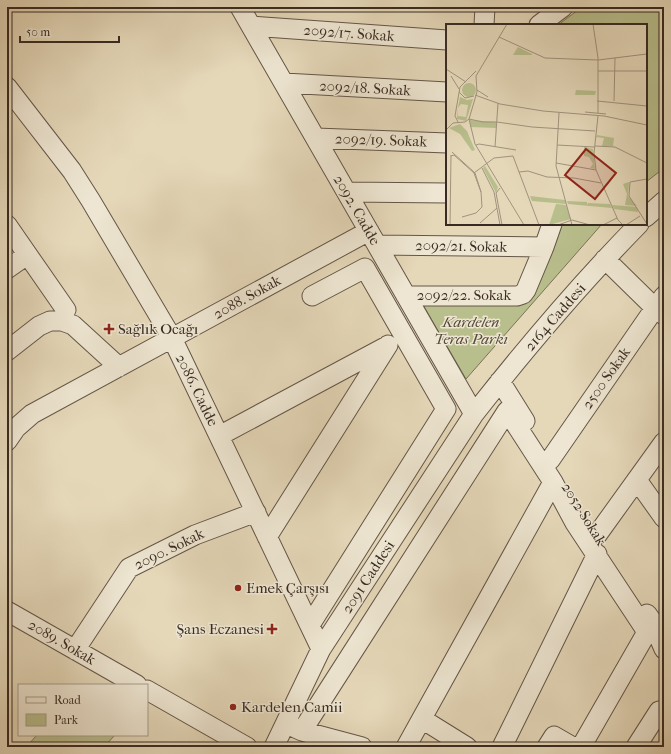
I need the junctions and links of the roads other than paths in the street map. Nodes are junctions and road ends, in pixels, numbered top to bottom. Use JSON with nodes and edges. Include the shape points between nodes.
{"nodes":[{"id":1,"x":240,"y":7,"type":"edge"},
{"id":2,"x":485,"y":7,"type":"edge"},
{"id":3,"x":563,"y":7,"type":"edge"},
{"id":4,"x":484,"y":24,"type":"edge"},
{"id":5,"x":540,"y":24,"type":"edge"},
{"id":6,"x":251,"y":26,"type":"junction"},
{"id":7,"x":446,"y":40,"type":"edge"},
{"id":8,"x":284,"y":83,"type":"junction"},
{"id":9,"x":7,"y":86,"type":"edge"},
{"id":10,"x":446,"y":92,"type":"edge"},
{"id":11,"x":316,"y":138,"type":"junction"},
{"id":12,"x":446,"y":143,"type":"edge"},
{"id":13,"x":347,"y":192,"type":"junction"},
{"id":14,"x":446,"y":194,"type":"edge"},
{"id":15,"x":664,"y":200,"type":"edge"},
{"id":16,"x":647,"y":216,"type":"edge"},
{"id":17,"x":7,"y":225,"type":"edge"},
{"id":18,"x":552,"y":225,"type":"edge"},
{"id":19,"x":638,"y":225,"type":"edge"},
{"id":20,"x":373,"y":238,"type":"junction"},
{"id":21,"x":544,"y":248,"type":"junction"},
{"id":22,"x":27,"y":255,"type":"junction"},
{"id":23,"x":605,"y":259,"type":"junction"},
{"id":24,"x":7,"y":269,"type":"edge"},
{"id":25,"x":312,"y":296,"type":"dead end"},
{"id":26,"x":406,"y":296,"type":"junction"},
{"id":27,"x":661,"y":306,"type":"edge"},
{"id":28,"x":66,"y":310,"type":"dead end"},
{"id":29,"x":406,"y":336,"type":"junction"},
{"id":30,"x":172,"y":338,"type":"junction"},
{"id":31,"x":388,"y":345,"type":"junction"},
{"id":32,"x":7,"y":351,"type":"edge"},
{"id":33,"x":119,"y":367,"type":"junction"},
{"id":34,"x":500,"y":381,"type":"junction"},
{"id":35,"x":474,"y":414,"type":"junction"},
{"id":36,"x":218,"y":436,"type":"junction"},
{"id":37,"x":7,"y":441,"type":"edge"},
{"id":38,"x":664,"y":442,"type":"edge"},
{"id":39,"x":550,"y":460,"type":"junction"},
{"id":40,"x":637,"y":480,"type":"junction"},
{"id":41,"x":553,"y":482,"type":"junction"},
{"id":42,"x":256,"y":512,"type":"junction"},
{"id":43,"x":664,"y":518,"type":"edge"},
{"id":44,"x":597,"y":535,"type":"junction"},
{"id":45,"x":267,"y":537,"type":"junction"},
{"id":46,"x":597,"y":554,"type":"junction"},
{"id":47,"x":7,"y":611,"type":"edge"},
{"id":48,"x":310,"y":624,"type":"junction"},
{"id":49,"x":321,"y":649,"type":"junction"},
{"id":50,"x":664,"y":649,"type":"edge"},
{"id":51,"x":75,"y":650,"type":"junction"},
{"id":52,"x":136,"y":684,"type":"edge"},
{"id":53,"x":148,"y":691,"type":"edge"},
{"id":54,"x":659,"y":711,"type":"dead end"},
{"id":55,"x":422,"y":719,"type":"junction"},
{"id":56,"x":294,"y":727,"type":"junction"},
{"id":57,"x":247,"y":747,"type":"edge"},
{"id":58,"x":274,"y":747,"type":"edge"},
{"id":59,"x":362,"y":747,"type":"edge"},
{"id":60,"x":406,"y":747,"type":"edge"},
{"id":61,"x":467,"y":747,"type":"edge"},
{"id":62,"x":502,"y":747,"type":"edge"},
{"id":63,"x":547,"y":747,"type":"edge"},
{"id":64,"x":573,"y":747,"type":"edge"},
{"id":65,"x":581,"y":747,"type":"edge"},
{"id":66,"x":636,"y":747,"type":"edge"}],
"edges":[{"from":1,"to":6,"type":"street","name":"2092. Cadde"},
{"from":2,"to":4,"type":"street"},
{"from":3,"to":5,"type":"street"},
{"from":6,"to":7,"type":"street","name":"2092/17. Sokak"},
{"from":6,"to":8,"type":"street","name":"2092. Cadde"},
{"from":8,"to":10,"type":"street","name":"2092/18. Sokak"},
{"from":8,"to":11,"type":"street","name":"2092. Cadde"},
{"from":9,"to":30,"type":"street","name":"2086. Cadde","via":[[72,171]]},
{"from":11,"to":12,"type":"street","name":"2092/19. Sokak"},
{"from":11,"to":13,"type":"street","name":"2092. Cadde"},
{"from":13,"to":14,"type":"street"},
{"from":13,"to":20,"type":"street","name":"2092. Cadde"},
{"from":15,"to":16,"type":"street"},
{"from":17,"to":22,"type":"street"},
{"from":18,"to":21,"type":"street"},
{"from":19,"to":23,"type":"street","name":"2164 Caddesi"},
{"from":20,"to":21,"type":"street","name":"2092/21. Sokak"},
{"from":20,"to":26,"type":"street","name":"2092. Cadde"},
{"from":20,"to":30,"type":"street","name":"2088. Sokak"},
{"from":21,"to":26,"type":"street","name":"2092/22. Sokak","via":[[526,290],[517,296]]},
{"from":22,"to":24,"type":"street"},
{"from":22,"to":28,"type":"street"},
{"from":23,"to":27,"type":"street"},
{"from":23,"to":34,"type":"street","name":"2164 Caddesi"},
{"from":25,"to":29,"type":"street","via":[[365,268]]},
{"from":26,"to":35,"type":"street","name":"2092. Cadde"},
{"from":27,"to":39,"type":"street","name":"2500 Sokak"},
{"from":29,"to":31,"type":"street"},
{"from":29,"to":48,"type":"street","via":[[446,409]]},
{"from":30,"to":33,"type":"street","name":"2088. Sokak"},
{"from":30,"to":36,"type":"street","name":"2086. Cadde"},
{"from":31,"to":36,"type":"street"},
{"from":31,"to":45,"type":"street"},
{"from":32,"to":33,"type":"street","via":[[39,326],[50,321],[62,321],[74,325]]},
{"from":33,"to":37,"type":"street","name":"2088. Sokak","via":[[32,414],[16,428]]},
{"from":34,"to":35,"type":"street","name":"2164 Caddesi"},
{"from":34,"to":39,"type":"street","name":"2052 Sokak"},
{"from":35,"to":49,"type":"street","name":"2091 Caddesi"},
{"from":36,"to":42,"type":"street","name":"2086. Cadde"},
{"from":38,"to":40,"type":"street"},
{"from":39,"to":44,"type":"street","name":"2052 Sokak"},
{"from":40,"to":43,"type":"street"},
{"from":40,"to":44,"type":"street"},
{"from":41,"to":46,"type":"street","via":[[575,523]]},
{"from":41,"to":55,"type":"street"},
{"from":41,"to":56,"type":"street","via":[[507,411]]},
{"from":42,"to":45,"type":"street","name":"2086. Cadde"},
{"from":42,"to":51,"type":"street","name":"2090. Sokak","via":[[195,535],[129,568]]},
{"from":44,"to":50,"type":"street","name":"2052 Sokak","via":[[652,621]]},
{"from":45,"to":48,"type":"street","name":"2086. Cadde"},
{"from":46,"to":62,"type":"street"},
{"from":46,"to":65,"type":"street","via":[[647,632]]},
{"from":47,"to":51,"type":"street","name":"2089. Sokak"},
{"from":48,"to":49,"type":"street","name":"2086. Cadde"},
{"from":49,"to":56,"type":"street","name":"2091 Caddesi"},
{"from":51,"to":52,"type":"street","name":"2089. Sokak"},
{"from":53,"to":57,"type":"street"},
{"from":54,"to":66,"type":"street"},
{"from":55,"to":60,"type":"street"},
{"from":55,"to":61,"type":"street"},
{"from":56,"to":58,"type":"street","name":"2091 Caddesi"},
{"from":56,"to":59,"type":"street"},
{"from":63,"to":64,"type":"street","via":[[554,736]]}]}
